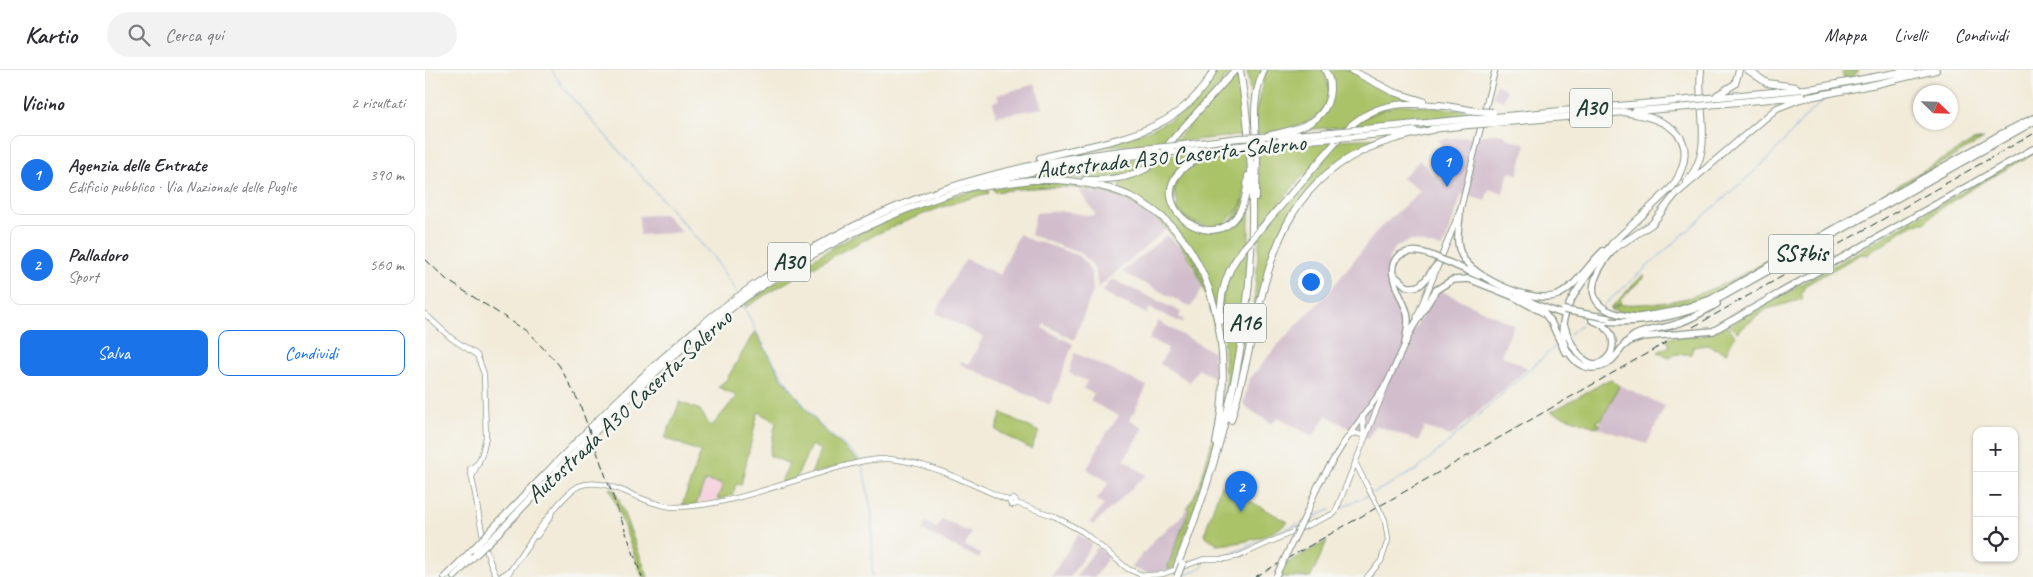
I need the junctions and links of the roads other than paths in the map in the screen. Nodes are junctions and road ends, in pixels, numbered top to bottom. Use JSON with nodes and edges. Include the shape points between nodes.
{"nodes":[{"id":1,"x":1214,"y":70,"type":"edge"},
{"id":2,"x":1240,"y":70,"type":"edge"},
{"id":3,"x":1244,"y":70,"type":"edge"},
{"id":4,"x":1264,"y":70,"type":"edge"},
{"id":5,"x":1325,"y":70,"type":"edge"},
{"id":6,"x":1351,"y":70,"type":"edge"},
{"id":7,"x":1495,"y":70,"type":"edge"},
{"id":8,"x":1701,"y":70,"type":"edge"},
{"id":9,"x":1739,"y":70,"type":"edge"},
{"id":10,"x":1748,"y":70,"type":"edge"},
{"id":11,"x":1912,"y":70,"type":"edge"},
{"id":12,"x":1936,"y":70,"type":"edge"},
{"id":13,"x":1233,"y":72,"type":"edge"},
{"id":14,"x":1242,"y":82,"type":"junction"},
{"id":15,"x":1840,"y":89,"type":"junction"},
{"id":16,"x":1817,"y":92,"type":"junction"},
{"id":17,"x":1709,"y":98,"type":"junction"},
{"id":18,"x":1688,"y":103,"type":"junction"},
{"id":19,"x":1444,"y":106,"type":"junction"},
{"id":20,"x":1623,"y":112,"type":"junction"},
{"id":21,"x":1494,"y":117,"type":"junction"},
{"id":22,"x":2033,"y":118,"type":"edge"},
{"id":23,"x":1468,"y":122,"type":"junction"},
{"id":24,"x":2033,"y":122,"type":"edge"},
{"id":25,"x":1435,"y":129,"type":"junction"},
{"id":26,"x":1265,"y":139,"type":"junction"},
{"id":27,"x":1238,"y":143,"type":"junction"},
{"id":28,"x":1983,"y":146,"type":"junction"},
{"id":29,"x":1174,"y":149,"type":"junction"},
{"id":30,"x":2033,"y":149,"type":"edge"},
{"id":31,"x":1021,"y":166,"type":"junction"},
{"id":32,"x":1057,"y":180,"type":"junction"},
{"id":33,"x":1684,"y":184,"type":"junction"},
{"id":34,"x":964,"y":188,"type":"junction"},
{"id":35,"x":1676,"y":194,"type":"junction"},
{"id":36,"x":1662,"y":197,"type":"junction"},
{"id":37,"x":1256,"y":201,"type":"junction"},
{"id":38,"x":1460,"y":211,"type":"junction"},
{"id":39,"x":1614,"y":246,"type":"junction"},
{"id":40,"x":1440,"y":262,"type":"junction"},
{"id":41,"x":1393,"y":273,"type":"junction"},
{"id":42,"x":1767,"y":273,"type":"junction"},
{"id":43,"x":1478,"y":276,"type":"junction"},
{"id":44,"x":1491,"y":280,"type":"junction"},
{"id":45,"x":1515,"y":294,"type":"junction"},
{"id":46,"x":1542,"y":306,"type":"junction"},
{"id":47,"x":1564,"y":314,"type":"junction"},
{"id":48,"x":427,"y":315,"type":"edge"},
{"id":49,"x":1606,"y":319,"type":"junction"},
{"id":50,"x":1411,"y":330,"type":"junction"},
{"id":51,"x":1563,"y":337,"type":"junction"},
{"id":52,"x":1405,"y":344,"type":"junction"},
{"id":53,"x":1624,"y":346,"type":"junction"},
{"id":54,"x":1568,"y":350,"type":"junction"},
{"id":55,"x":1223,"y":358,"type":"junction"},
{"id":56,"x":1387,"y":383,"type":"junction"},
{"id":57,"x":1368,"y":410,"type":"junction"},
{"id":58,"x":1375,"y":414,"type":"junction"},
{"id":59,"x":1363,"y":417,"type":"junction"},
{"id":60,"x":1231,"y":421,"type":"junction"},
{"id":61,"x":1349,"y":436,"type":"junction"},
{"id":62,"x":1364,"y":436,"type":"junction"},
{"id":63,"x":1364,"y":442,"type":"junction"},
{"id":64,"x":1360,"y":452,"type":"junction"},
{"id":65,"x":479,"y":462,"type":"junction"},
{"id":66,"x":1355,"y":462,"type":"junction"},
{"id":67,"x":1363,"y":474,"type":"junction"},
{"id":68,"x":1350,"y":475,"type":"junction"},
{"id":69,"x":472,"y":477,"type":"junction"},
{"id":70,"x":497,"y":528,"type":"junction"},
{"id":71,"x":1179,"y":565,"type":"junction"},
{"id":72,"x":512,"y":568,"type":"junction"},
{"id":73,"x":493,"y":570,"type":"junction"},
{"id":74,"x":445,"y":577,"type":"edge"},
{"id":75,"x":454,"y":577,"type":"edge"},
{"id":76,"x":491,"y":577,"type":"edge"},
{"id":77,"x":498,"y":577,"type":"edge"},
{"id":78,"x":506,"y":577,"type":"edge"},
{"id":79,"x":1172,"y":577,"type":"edge"},
{"id":80,"x":1177,"y":577,"type":"edge"},
{"id":81,"x":1276,"y":577,"type":"edge"},
{"id":82,"x":1367,"y":577,"type":"edge"}],
"edges":[{"from":1,"to":31,"type":"highway","via":[[1195,100],[1163,123],[1139,133],[1036,159]]},
{"from":2,"to":14,"type":"highway","number":"A16"},
{"from":3,"to":37,"type":"highway","number":"A16"},
{"from":4,"to":37,"type":"highway","via":[[1253,109],[1257,154]]},
{"from":5,"to":26,"type":"highway","via":[[1330,93],[1323,113],[1305,126]]},
{"from":6,"to":19,"type":"highway","via":[[1393,92]]},
{"from":7,"to":38,"type":"main road","number":"SS7bis"},
{"from":8,"to":33,"type":"highway","via":[[1703,142],[1696,167]]},
{"from":9,"to":17,"type":"highway","via":[[1738,80],[1731,88]]},
{"from":10,"to":16,"type":"highway","via":[[1775,86]]},
{"from":11,"to":15,"type":"highway","via":[[1860,81]]},
{"from":12,"to":15,"type":"highway"},
{"from":13,"to":32,"type":"highway","via":[[1147,168],[1118,179]]},
{"from":14,"to":27,"type":"highway","via":[[1248,169],[1244,199],[1237,215],[1224,227],[1197,228],[1185,221],[1173,206],[1173,187],[1179,173],[1206,155]]},
{"from":14,"to":71,"type":"highway","number":"A16","via":[[1252,215],[1250,277],[1243,338],[1217,457]]},
{"from":15,"to":16,"type":"highway"},
{"from":16,"to":17,"type":"highway","name":"Autostrada A30 Caserta-Salerno","number":"A30"},
{"from":16,"to":18,"type":"highway","name":"Autostrada A30 Caserta-Salerno","number":"A30","bridge":true,"via":[[1717,104]]},
{"from":16,"to":35,"type":"highway","via":[[1787,103],[1764,117]]},
{"from":17,"to":18,"type":"highway","name":"Autostrada A30 Caserta-Salerno","number":"A30","bridge":true},
{"from":18,"to":20,"type":"highway","name":"Autostrada A30 Caserta-Salerno","number":"A30"},
{"from":18,"to":21,"type":"highway","name":"Autostrada A30 Caserta-Salerno","number":"A30"},
{"from":19,"to":21,"type":"highway","bridge":true},
{"from":19,"to":55,"type":"highway","bridge":true,"via":[[1397,103],[1366,114],[1350,126],[1231,267],[1223,289],[1221,308]]},
{"from":20,"to":21,"type":"highway","name":"Autostrada A30 Caserta-Salerno","number":"A30"},
{"from":20,"to":36,"type":"highway","via":[[1661,121],[1682,139],[1684,163],[1673,186]]},
{"from":21,"to":23,"type":"highway","name":"Autostrada A30 Caserta-Salerno","number":"A30","bridge":true},
{"from":22,"to":28,"type":"highway","number":"SS7bis"},
{"from":23,"to":25,"type":"highway","name":"Autostrada A30 Caserta-Salerno","number":"A30"},
{"from":23,"to":26,"type":"highway","name":"Autostrada A30 Caserta-Salerno","number":"A30","bridge":true},
{"from":24,"to":28,"type":"highway","number":"SS7bis"},
{"from":25,"to":26,"type":"highway","name":"Autostrada A30 Caserta-Salerno","number":"A30","bridge":true,"via":[[1336,138]]},
{"from":25,"to":60,"type":"highway","via":[[1385,142],[1350,158],[1318,182],[1297,206],[1278,240],[1268,268]]},
{"from":26,"to":27,"type":"highway","name":"Autostrada A30 Caserta-Salerno","number":"A30","bridge":true},
{"from":27,"to":29,"type":"highway","name":"Autostrada A30 Caserta-Salerno","number":"A30"},
{"from":28,"to":42,"type":"highway","number":"SS7bis"},
{"from":28,"to":49,"type":"highway","number":"SS7bis","via":[[1722,293],[1689,307],[1638,318]]},
{"from":29,"to":31,"type":"highway","name":"Autostrada A30 Caserta-Salerno","number":"A30","bridge":true,"via":[[1164,146],[1084,154]]},
{"from":29,"to":34,"type":"highway","name":"Autostrada A30 Caserta-Salerno","number":"A30","bridge":true,"via":[[1063,164]]},
{"from":30,"to":53,"type":"highway","via":[[1713,331],[1642,337]]},
{"from":31,"to":70,"type":"highway","name":"Autostrada A30 Caserta-Salerno","number":"A30","via":[[957,184],[877,214],[803,253],[741,294],[651,369]]},
{"from":32,"to":34,"type":"highway"},
{"from":32,"to":55,"type":"highway","via":[[1088,183],[1124,193],[1150,208],[1174,229],[1193,254],[1207,283],[1215,308]]},
{"from":33,"to":35,"type":"highway"},
{"from":33,"to":36,"type":"highway"},
{"from":34,"to":70,"type":"highway","name":"Autostrada A30 Caserta-Salerno","number":"A30","via":[[858,231],[806,258],[744,299],[655,374]]},
{"from":35,"to":39,"type":"highway","via":[[1653,224]]},
{"from":36,"to":39,"type":"highway"},
{"from":37,"to":60,"type":"highway","number":"A16","via":[[1252,297]]},
{"from":38,"to":40,"type":"main road","number":"SS7bis"},
{"from":38,"to":44,"type":"highway","number":"SS7bis","via":[[1458,241],[1462,255],[1470,266]]},
{"from":39,"to":45,"type":"highway","via":[[1558,295],[1539,298]]},
{"from":39,"to":47,"type":"highway","via":[[1575,290]]},
{"from":39,"to":49,"type":"highway","via":[[1595,274],[1593,287]]},
{"from":40,"to":41,"type":"highway","number":"SS7bis","via":[[1418,286],[1406,286]]},
{"from":40,"to":50,"type":"main road","number":"SS7bis"},
{"from":41,"to":43,"type":"highway","number":"SS7bis","bridge":true,"via":[[1395,261],[1405,252],[1417,251]]},
{"from":41,"to":52,"type":"highway","number":"SS7bis","via":[[1408,318]]},
{"from":42,"to":49,"type":"highway","number":"SS7bis","via":[[1713,302],[1683,313],[1645,321]]},
{"from":42,"to":53,"type":"highway","via":[[1691,318],[1640,333]]},
{"from":43,"to":44,"type":"highway","number":"SS7bis"},
{"from":43,"to":46,"type":"highway","number":"SS7bis"},
{"from":44,"to":45,"type":"highway","number":"SS7bis"},
{"from":45,"to":46,"type":"highway","number":"SS7bis"},
{"from":45,"to":47,"type":"highway","number":"SS7bis"},
{"from":45,"to":50,"type":"highway","number":"SS7bis","via":[[1475,280],[1452,280],[1439,286],[1432,294]]},
{"from":45,"to":51,"type":"highway","via":[[1544,313]]},
{"from":46,"to":47,"type":"highway","number":"SS7bis"},
{"from":47,"to":49,"type":"highway","number":"SS7bis","bridge":true},
{"from":47,"to":49,"type":"highway","number":"SS7bis","via":[[1592,320]]},
{"from":47,"to":51,"type":"highway"},
{"from":48,"to":65,"type":"main road","via":[[480,362],[484,374],[486,437]]},
{"from":49,"to":54,"type":"highway","via":[[1613,341],[1607,358],[1589,362]]},
{"from":50,"to":52,"type":"main road","number":"SS7bis"},
{"from":51,"to":54,"type":"highway"},
{"from":51,"to":54,"type":"highway"},
{"from":52,"to":56,"type":"main road","number":"SS7bis"},
{"from":53,"to":54,"type":"highway","via":[[1608,364],[1596,368],[1580,365]]},
{"from":55,"to":71,"type":"highway","via":[[1222,404],[1215,452]]},
{"from":56,"to":57,"type":"main road","number":"SS7bis"},
{"from":56,"to":58,"type":"main road"},
{"from":57,"to":58,"type":"main road","via":[[1372,409]]},
{"from":57,"to":59,"type":"main road","number":"SS7bis"},
{"from":58,"to":63,"type":"main road"},
{"from":59,"to":61,"type":"main road","number":"SS7bis"},
{"from":59,"to":62,"type":"main road"},
{"from":60,"to":71,"type":"highway","number":"A16","via":[[1210,491]]},
{"from":61,"to":62,"type":"main road","via":[[1356,433]]},
{"from":61,"to":81,"type":"main road","number":"SS7bis","bridge":true,"via":[[1319,484]]},
{"from":62,"to":63,"type":"main road"},
{"from":63,"to":64,"type":"main road"},
{"from":64,"to":66,"type":"main road"},
{"from":64,"to":67,"type":"main road"},
{"from":65,"to":69,"type":"main road"},
{"from":65,"to":69,"type":"main road","via":[[470,469]]},
{"from":66,"to":67,"type":"main road"},
{"from":66,"to":68,"type":"main road"},
{"from":67,"to":68,"type":"main road","via":[[1357,470]]},
{"from":67,"to":82,"type":"main road","bridge":true,"via":[[1385,520],[1388,540],[1381,561]]},
{"from":68,"to":72,"type":"main road","via":[[1335,513],[1239,556],[1204,559],[1163,574],[1142,575],[1128,569],[1083,532],[1054,516],[1016,503],[1011,505],[1010,501],[920,464],[889,459],[862,462],[730,500],[689,506],[651,503],[592,482],[577,487],[565,497]]},
{"from":69,"to":73,"type":"main road"},
{"from":70,"to":74,"type":"highway","name":"Autostrada A30 Caserta-Salerno","number":"A30","bridge":true},
{"from":70,"to":75,"type":"highway","name":"Autostrada A30 Caserta-Salerno","number":"A30","bridge":true},
{"from":71,"to":79,"type":"highway","number":"A16"},
{"from":71,"to":80,"type":"highway","number":"A16","bridge":true},
{"from":72,"to":77,"type":"main road"},
{"from":72,"to":78,"type":"main road"},
{"from":73,"to":76,"type":"main road"},
{"from":73,"to":77,"type":"main road"}]}
